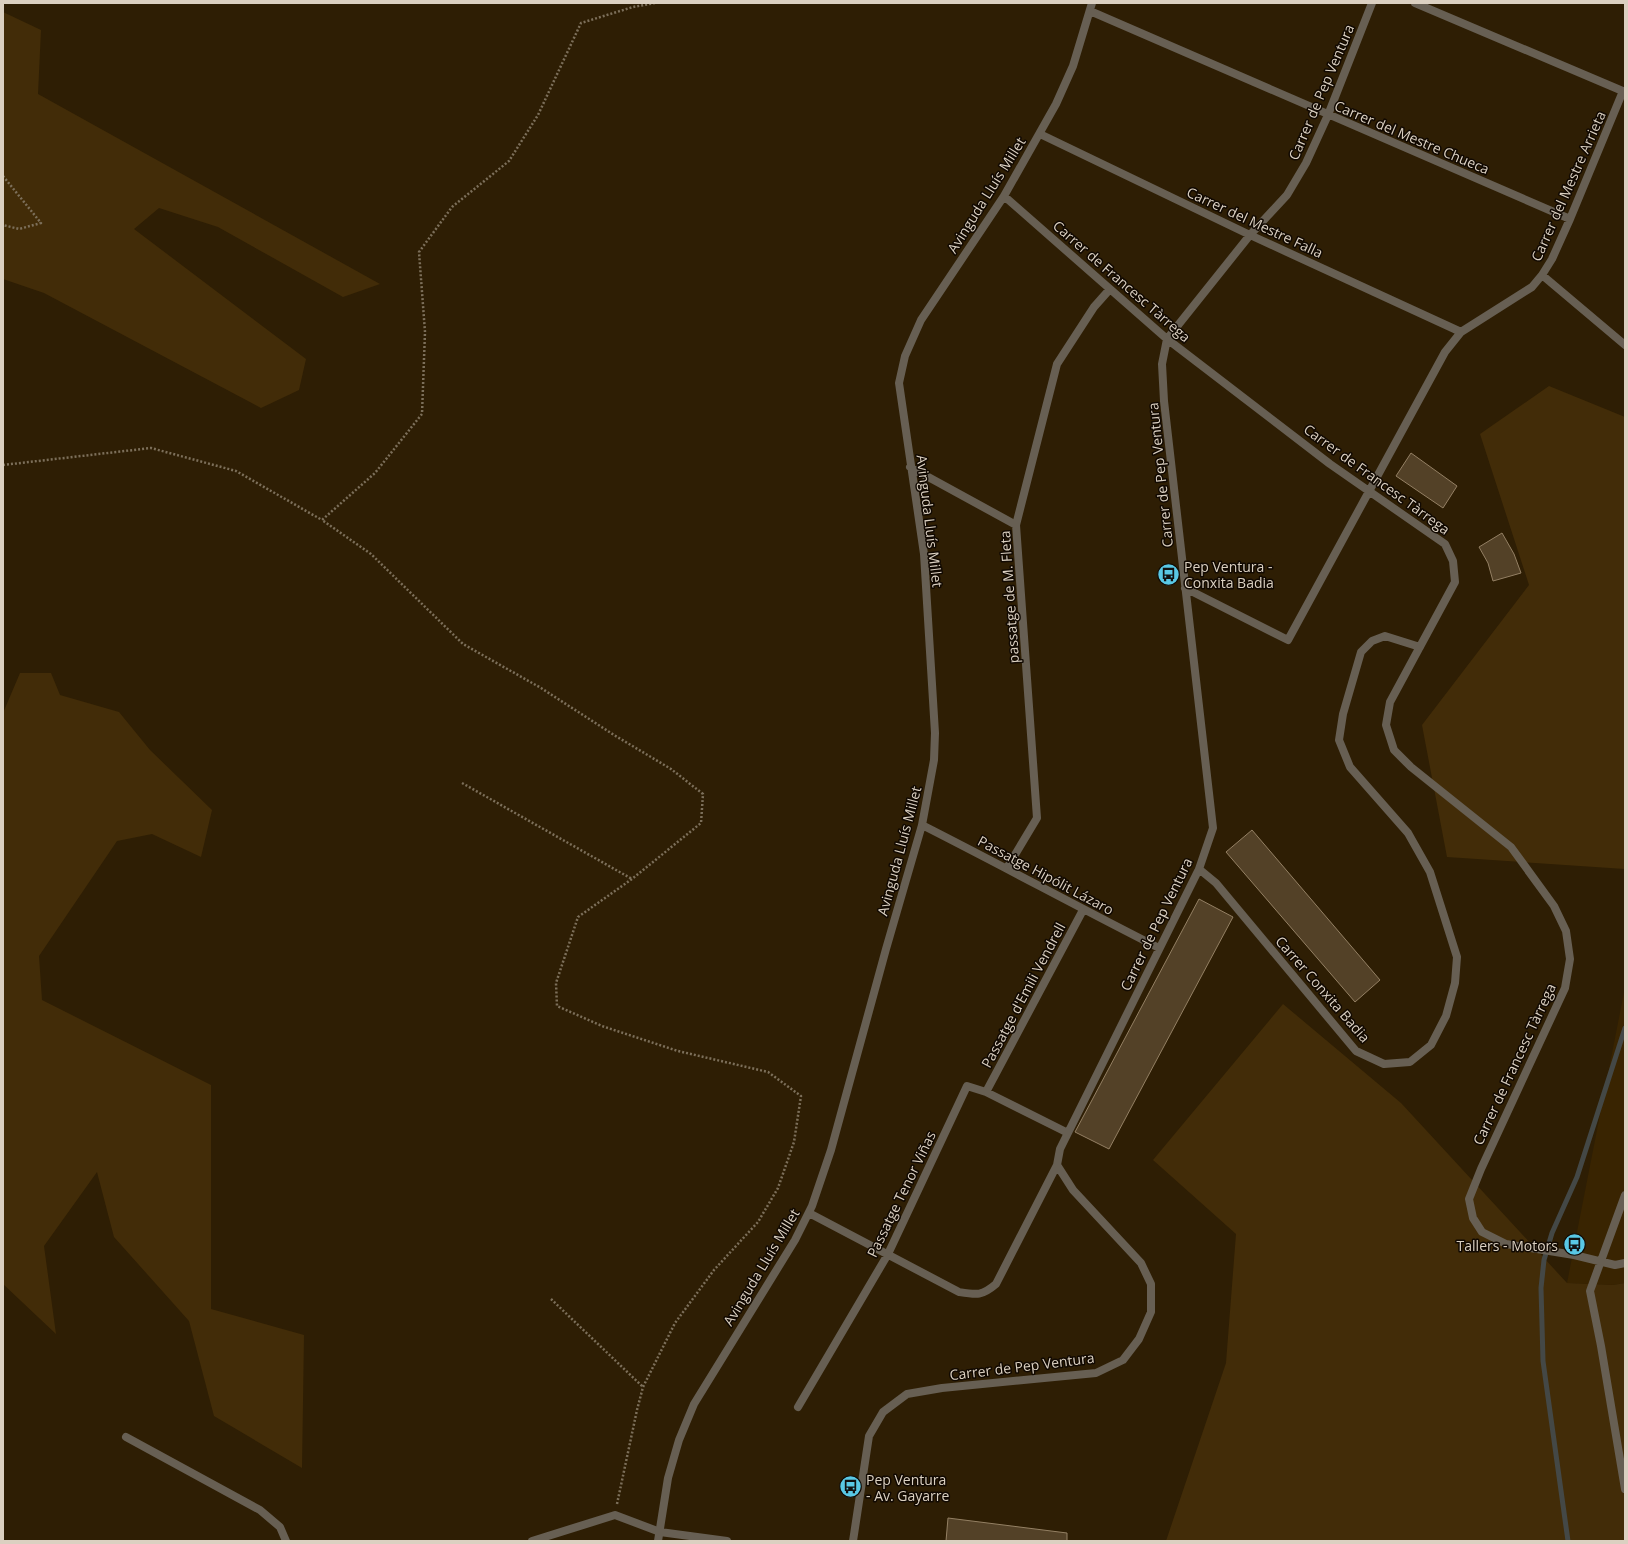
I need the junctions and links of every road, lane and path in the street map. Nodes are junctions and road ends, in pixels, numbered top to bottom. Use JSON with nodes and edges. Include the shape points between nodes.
{"nodes":[{"id":1,"x":655,"y":3,"type":"edge"},
{"id":2,"x":1372,"y":3,"type":"edge"},
{"id":3,"x":1415,"y":3,"type":"edge"},
{"id":4,"x":1091,"y":7,"type":"edge"},
{"id":5,"x":1624,"y":92,"type":"edge"},
{"id":6,"x":1328,"y":115,"type":"junction"},
{"id":7,"x":1040,"y":134,"type":"junction"},
{"id":8,"x":3,"y":176,"type":"edge"},
{"id":9,"x":1004,"y":196,"type":"junction"},
{"id":10,"x":1570,"y":219,"type":"junction"},
{"id":11,"x":3,"y":225,"type":"edge"},
{"id":12,"x":1250,"y":235,"type":"junction"},
{"id":13,"x":1542,"y":274,"type":"junction"},
{"id":14,"x":1110,"y":289,"type":"junction"},
{"id":15,"x":1461,"y":332,"type":"junction"},
{"id":16,"x":1167,"y":339,"type":"junction"},
{"id":17,"x":1625,"y":345,"type":"edge"},
{"id":18,"x":3,"y":465,"type":"edge"},
{"id":19,"x":910,"y":467,"type":"junction"},
{"id":20,"x":1370,"y":492,"type":"junction"},
{"id":21,"x":322,"y":520,"type":"junction"},
{"id":22,"x":1016,"y":525,"type":"junction"},
{"id":23,"x":1185,"y":588,"type":"junction"},
{"id":24,"x":1420,"y":647,"type":"junction"},
{"id":25,"x":462,"y":783,"type":"dead end"},
{"id":26,"x":922,"y":826,"type":"junction"},
{"id":27,"x":1007,"y":868,"type":"junction"},
{"id":28,"x":1200,"y":869,"type":"junction"},
{"id":29,"x":632,"y":879,"type":"junction"},
{"id":30,"x":1083,"y":910,"type":"junction"},
{"id":31,"x":1159,"y":948,"type":"junction"},
{"id":32,"x":986,"y":1092,"type":"junction"},
{"id":33,"x":1068,"y":1133,"type":"junction"},
{"id":34,"x":1057,"y":1165,"type":"junction"},
{"id":35,"x":1625,"y":1195,"type":"edge"},
{"id":36,"x":809,"y":1213,"type":"junction"},
{"id":37,"x":888,"y":1254,"type":"junction"},
{"id":38,"x":1600,"y":1261,"type":"junction"},
{"id":39,"x":1625,"y":1263,"type":"edge"},
{"id":40,"x":551,"y":1299,"type":"dead end"},
{"id":41,"x":643,"y":1387,"type":"junction"},
{"id":42,"x":798,"y":1407,"type":"dead end"},
{"id":43,"x":126,"y":1437,"type":"dead end"},
{"id":44,"x":1625,"y":1489,"type":"edge"},
{"id":45,"x":615,"y":1515,"type":"junction"},
{"id":46,"x":660,"y":1532,"type":"junction"},
{"id":47,"x":286,"y":1541,"type":"edge"},
{"id":48,"x":532,"y":1541,"type":"edge"},
{"id":49,"x":658,"y":1541,"type":"edge"},
{"id":50,"x":727,"y":1541,"type":"edge"},
{"id":51,"x":853,"y":1541,"type":"edge"}],
"edges":[{"from":1,"to":21,"type":"path","via":[[581,23],[538,115],[509,161],[452,207],[419,252],[425,332],[422,414],[375,473]]},
{"from":2,"to":6,"type":"street","name":"Carrer de Pep Ventura"},
{"from":3,"to":5,"type":"street"},
{"from":4,"to":6,"type":"street","name":"Carrer del Mestre Chueca"},
{"from":4,"to":7,"type":"street","name":"Avinguda Lluís Millet","via":[[1073,66]]},
{"from":5,"to":10,"type":"street","name":"Carrer del Mestre Arrieta"},
{"from":6,"to":10,"type":"street","name":"Carrer del Mestre Chueca"},
{"from":6,"to":12,"type":"street","name":"Carrer de Pep Ventura","via":[[1306,163],[1287,195]]},
{"from":7,"to":9,"type":"street","name":"Avinguda Lluís Millet"},
{"from":7,"to":12,"type":"street","name":"Carrer del Mestre Falla"},
{"from":8,"to":11,"type":"path","via":[[41,223],[19,229]]},
{"from":9,"to":14,"type":"street","name":"Carrer de Francesc Tàrrega"},
{"from":9,"to":19,"type":"street","name":"Avinguda Lluís Millet","via":[[921,320],[905,356],[899,383]]},
{"from":10,"to":13,"type":"street","name":"Carrer del Mestre Arrieta","via":[[1552,259]]},
{"from":12,"to":15,"type":"street","name":"Carrer del Mestre Falla"},
{"from":12,"to":16,"type":"street","name":"Carrer de Pep Ventura"},
{"from":13,"to":15,"type":"street","name":"Carrer del Mestre Arrieta","via":[[1532,287]]},
{"from":13,"to":17,"type":"street"},
{"from":14,"to":16,"type":"street","name":"Carrer de Francesc Tàrrega"},
{"from":14,"to":22,"type":"street","name":"passatge de M. Fleta","via":[[1094,307],[1057,364]]},
{"from":15,"to":20,"type":"street","name":"Carrer del Mestre Arrieta","via":[[1445,352]]},
{"from":16,"to":20,"type":"street","name":"Carrer de Francesc Tàrrega"},
{"from":16,"to":23,"type":"street","name":"Carrer de Pep Ventura","via":[[1162,364],[1164,400]]},
{"from":18,"to":21,"type":"path","via":[[151,448],[236,471]]},
{"from":19,"to":22,"type":"street"},
{"from":19,"to":26,"type":"street","name":"Avinguda Lluís Millet","via":[[924,554],[935,733],[934,760]]},
{"from":20,"to":23,"type":"street","name":"Carrer del Mestre Arrieta","via":[[1288,640]]},
{"from":20,"to":24,"type":"street","name":"Carrer de Francesc Tàrrega","via":[[1445,544],[1453,561],[1455,582]]},
{"from":21,"to":29,"type":"path","via":[[372,554],[463,644],[541,688],[671,769],[703,794],[701,823]]},
{"from":22,"to":27,"type":"street","name":"passatge de M. Fleta","via":[[1037,818]]},
{"from":23,"to":28,"type":"street","name":"Carrer de Pep Ventura","via":[[1213,828]]},
{"from":24,"to":28,"type":"street","name":"Carrer Conxita Badia","via":[[1385,636],[1372,641],[1362,652],[1343,714],[1339,740],[1350,767],[1408,833],[1430,872],[1445,916],[1457,957],[1455,983],[1446,1016],[1431,1044],[1410,1062],[1384,1064],[1356,1051],[1216,883]]},
{"from":24,"to":38,"type":"street","name":"Carrer de Francesc Tàrrega","via":[[1390,702],[1386,725],[1394,750],[1411,767],[1511,847],[1554,906],[1566,931],[1570,959],[1565,988],[1469,1199],[1474,1218],[1482,1232],[1506,1244]]},
{"from":25,"to":29,"type":"path"},
{"from":26,"to":27,"type":"street","name":"Passatge Hipólit Lázaro"},
{"from":26,"to":36,"type":"street","name":"Avinguda Lluís Millet","via":[[831,1150]]},
{"from":27,"to":30,"type":"street","name":"Passatge Hipólit Lázaro"},
{"from":28,"to":31,"type":"street","name":"Carrer de Pep Ventura"},
{"from":29,"to":41,"type":"path","via":[[578,917],[556,983],[557,1006],[602,1026],[678,1051],[768,1072],[801,1096],[794,1142],[778,1188],[758,1222],[714,1270],[675,1323]]},
{"from":30,"to":31,"type":"street","name":"Passatge Hipólit Lázaro"},
{"from":30,"to":32,"type":"street","name":"Passatge d'Emili Vendrell"},
{"from":31,"to":33,"type":"street","name":"Carrer de Pep Ventura"},
{"from":32,"to":33,"type":"street","name":"Passatge Tenor Viñas"},
{"from":32,"to":37,"type":"street","name":"Passatge Tenor Viñas","via":[[967,1086]]},
{"from":33,"to":34,"type":"street","name":"Carrer de Pep Ventura","via":[[1060,1148]]},
{"from":34,"to":37,"type":"street","via":[[996,1284],[986,1293],[974,1295],[959,1292]]},
{"from":34,"to":51,"type":"street","name":"Carrer de Pep Ventura","via":[[1073,1190],[1141,1263],[1151,1284],[1151,1312],[1139,1339],[1123,1360],[1096,1372],[942,1388],[908,1394],[883,1412],[870,1436]]},
{"from":35,"to":38,"type":"street"},
{"from":36,"to":37,"type":"street"},
{"from":36,"to":46,"type":"street","name":"Avinguda Lluís Millet","via":[[694,1404],[679,1440],[668,1478]]},
{"from":37,"to":42,"type":"street","name":"Passatge Tenor Viñas"},
{"from":38,"to":39,"type":"street","name":"Carrer de Francesc Tàrrega"},
{"from":38,"to":44,"type":"street","via":[[1590,1291]]},
{"from":40,"to":41,"type":"path"},
{"from":41,"to":45,"type":"path"},
{"from":43,"to":47,"type":"street","via":[[260,1510],[280,1527]]},
{"from":45,"to":46,"type":"street"},
{"from":45,"to":48,"type":"street"},
{"from":46,"to":49,"type":"street","name":"Avinguda Lluís Millet"},
{"from":46,"to":50,"type":"street"}]}
